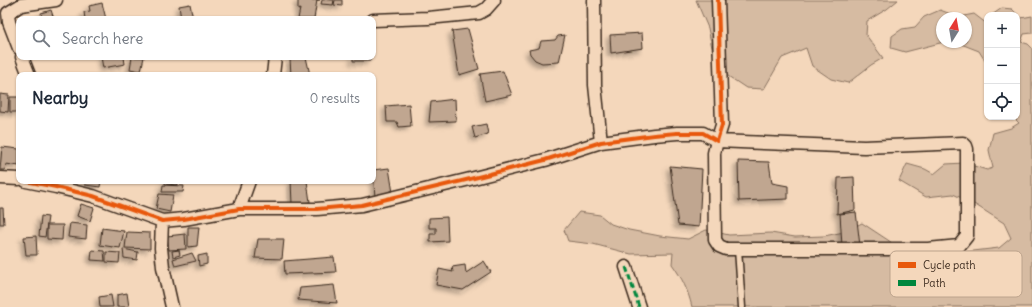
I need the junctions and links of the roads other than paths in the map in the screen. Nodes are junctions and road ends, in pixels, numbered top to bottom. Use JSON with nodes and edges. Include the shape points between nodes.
{"nodes":[{"id":1,"x":56,"y":0,"type":"edge"},
{"id":2,"x":494,"y":0,"type":"edge"},
{"id":3,"x":594,"y":0,"type":"edge"},
{"id":4,"x":718,"y":0,"type":"edge"},
{"id":5,"x":376,"y":20,"type":"edge"},
{"id":6,"x":16,"y":40,"type":"edge"},
{"id":7,"x":23,"y":60,"type":"edge"},
{"id":8,"x":275,"y":60,"type":"edge"},
{"id":9,"x":29,"y":72,"type":"edge"},
{"id":10,"x":273,"y":72,"type":"edge"},
{"id":11,"x":717,"y":141,"type":"junction"},
{"id":12,"x":601,"y":142,"type":"junction"},
{"id":13,"x":0,"y":178,"type":"edge"},
{"id":14,"x":16,"y":179,"type":"edge"},
{"id":15,"x":42,"y":184,"type":"edge"},
{"id":16,"x":248,"y":184,"type":"edge"},
{"id":17,"x":239,"y":209,"type":"junction"},
{"id":18,"x":162,"y":221,"type":"junction"},
{"id":19,"x":738,"y":249,"type":"junction"},
{"id":20,"x":626,"y":267,"type":"dead end"},
{"id":21,"x":172,"y":307,"type":"edge"},
{"id":22,"x":639,"y":307,"type":"edge"},
{"id":23,"x":742,"y":307,"type":"edge"}],
"edges":[{"from":1,"to":6,"type":"street","via":[[21,5],[8,13]]},
{"from":2,"to":5,"type":"street","via":[[479,13]]},
{"from":3,"to":12,"type":"street","via":[[595,86]]},
{"from":4,"to":11,"type":"street","via":[[722,125]]},
{"from":7,"to":9,"type":"street"},
{"from":8,"to":10,"type":"street"},
{"from":11,"to":12,"type":"street","via":[[702,133],[690,133],[654,134]]},
{"from":11,"to":19,"type":"street","via":[[714,153],[714,240],[726,249]]},
{"from":11,"to":19,"type":"street","via":[[864,147],[963,143],[967,149],[967,236],[959,246],[928,249]]},
{"from":12,"to":17,"type":"street","via":[[538,162],[362,205],[317,209]]},
{"from":13,"to":14,"type":"street"},
{"from":15,"to":18,"type":"street","via":[[92,196]]},
{"from":16,"to":17,"type":"street"},
{"from":17,"to":18,"type":"street"},
{"from":18,"to":21,"type":"street","via":[[163,267]]},
{"from":19,"to":23,"type":"lane"},
{"from":20,"to":22,"type":"street"}]}
